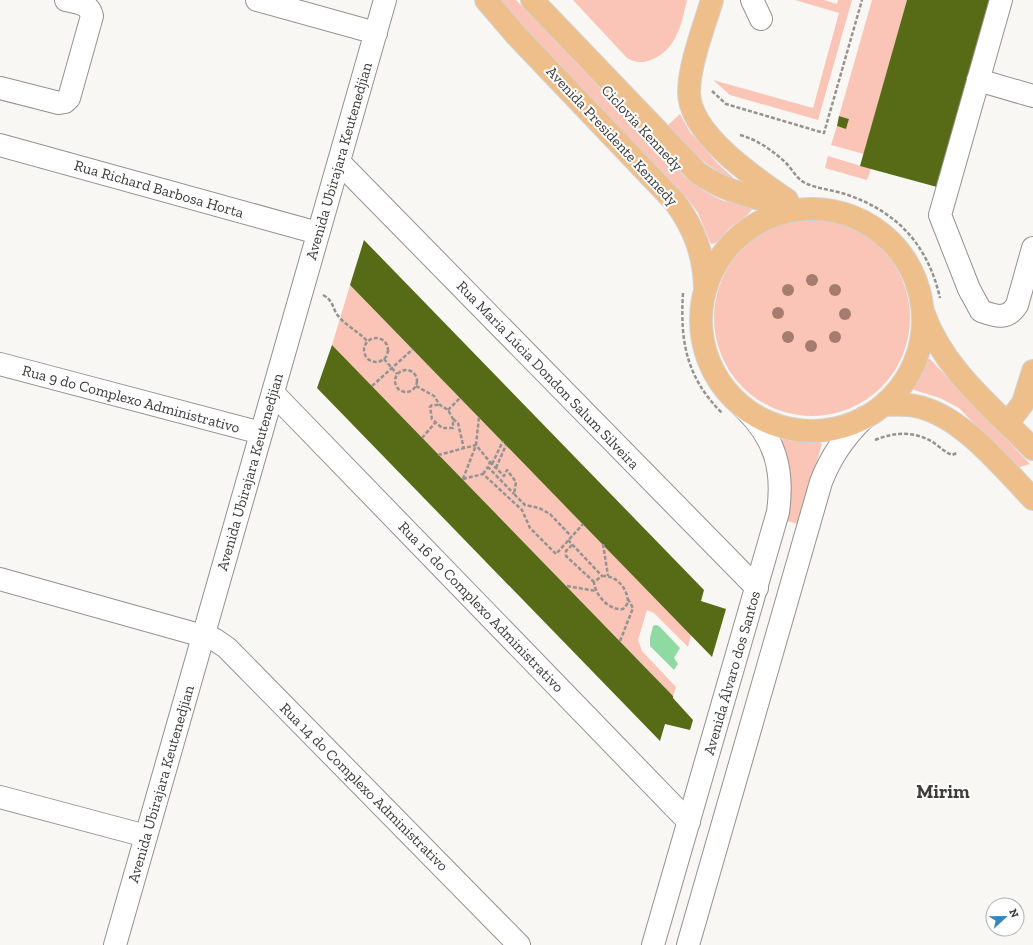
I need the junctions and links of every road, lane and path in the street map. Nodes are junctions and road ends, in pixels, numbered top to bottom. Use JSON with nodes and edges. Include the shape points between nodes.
{"nodes":[{"id":1,"x":66,"y":0,"type":"edge"},
{"id":2,"x":257,"y":0,"type":"edge"},
{"id":3,"x":385,"y":0,"type":"edge"},
{"id":4,"x":486,"y":0,"type":"edge"},
{"id":5,"x":532,"y":0,"type":"edge"},
{"id":6,"x":712,"y":0,"type":"edge"},
{"id":7,"x":862,"y":0,"type":"edge"},
{"id":8,"x":1001,"y":0,"type":"edge"},
{"id":9,"x":376,"y":33,"type":"junction"},
{"id":10,"x":978,"y":80,"type":"junction"},
{"id":11,"x":689,"y":84,"type":"junction"},
{"id":12,"x":0,"y":88,"type":"edge"},
{"id":13,"x":1033,"y":96,"type":"edge"},
{"id":14,"x":738,"y":134,"type":"dead end"},
{"id":15,"x":0,"y":145,"type":"edge"},
{"id":16,"x":339,"y":162,"type":"junction"},
{"id":17,"x":799,"y":210,"type":"junction"},
{"id":18,"x":318,"y":233,"type":"junction"},
{"id":19,"x":1033,"y":248,"type":"edge"},
{"id":20,"x":303,"y":288,"type":"junction"},
{"id":21,"x":705,"y":290,"type":"junction"},
{"id":22,"x":683,"y":291,"type":"dead end"},
{"id":23,"x":931,"y":305,"type":"junction"},
{"id":24,"x":367,"y":341,"type":"junction"},
{"id":25,"x":414,"y":349,"type":"dead end"},
{"id":26,"x":384,"y":359,"type":"junction"},
{"id":27,"x":0,"y":364,"type":"edge"},
{"id":28,"x":392,"y":368,"type":"junction"},
{"id":29,"x":1033,"y":371,"type":"edge"},
{"id":30,"x":397,"y":374,"type":"junction"},
{"id":31,"x":372,"y":386,"type":"dead end"},
{"id":32,"x":416,"y":386,"type":"junction"},
{"id":33,"x":273,"y":393,"type":"junction"},
{"id":34,"x":460,"y":398,"type":"dead end"},
{"id":35,"x":440,"y":405,"type":"junction"},
{"id":36,"x":884,"y":405,"type":"junction"},
{"id":37,"x":744,"y":408,"type":"junction"},
{"id":38,"x":448,"y":410,"type":"junction"},
{"id":39,"x":723,"y":413,"type":"dead end"},
{"id":40,"x":480,"y":417,"type":"dead end"},
{"id":41,"x":864,"y":418,"type":"junction"},
{"id":42,"x":453,"y":419,"type":"junction"},
{"id":43,"x":435,"y":423,"type":"junction"},
{"id":44,"x":1008,"y":423,"type":"junction"},
{"id":45,"x":261,"y":433,"type":"junction"},
{"id":46,"x":422,"y":438,"type":"dead end"},
{"id":47,"x":503,"y":441,"type":"dead end"},
{"id":48,"x":476,"y":445,"type":"junction"},
{"id":49,"x":506,"y":445,"type":"dead end"},
{"id":50,"x":464,"y":448,"type":"junction"},
{"id":51,"x":1033,"y":449,"type":"edge"},
{"id":52,"x":438,"y":455,"type":"dead end"},
{"id":53,"x":491,"y":463,"type":"junction"},
{"id":54,"x":488,"y":467,"type":"junction"},
{"id":55,"x":496,"y":468,"type":"junction"},
{"id":56,"x":483,"y":474,"type":"junction"},
{"id":57,"x":514,"y":494,"type":"junction"},
{"id":58,"x":1033,"y":498,"type":"edge"},
{"id":59,"x":583,"y":524,"type":"dead end"},
{"id":60,"x":571,"y":536,"type":"junction"},
{"id":61,"x":568,"y":540,"type":"junction"},
{"id":62,"x":603,"y":544,"type":"dead end"},
{"id":63,"x":572,"y":545,"type":"junction"},
{"id":64,"x":602,"y":576,"type":"junction"},
{"id":65,"x":608,"y":576,"type":"junction"},
{"id":66,"x":0,"y":579,"type":"edge"},
{"id":67,"x":594,"y":582,"type":"junction"},
{"id":68,"x":567,"y":586,"type":"dead end"},
{"id":69,"x":757,"y":588,"type":"junction"},
{"id":70,"x":596,"y":591,"type":"junction"},
{"id":71,"x":628,"y":598,"type":"junction"},
{"id":72,"x":203,"y":636,"type":"junction"},
{"id":73,"x":620,"y":640,"type":"dead end"},
{"id":74,"x":0,"y":797,"type":"edge"},
{"id":75,"x":689,"y":822,"type":"junction"},
{"id":76,"x":146,"y":836,"type":"junction"},
{"id":77,"x":115,"y":945,"type":"edge"},
{"id":78,"x":519,"y":945,"type":"edge"},
{"id":79,"x":653,"y":945,"type":"edge"},
{"id":80,"x":688,"y":945,"type":"edge"}],
"edges":[{"from":1,"to":12,"type":"street","via":[[85,5],[90,9],[92,16],[69,98],[59,103]]},
{"from":2,"to":9,"type":"street"},
{"from":3,"to":9,"type":"street","name":"Avenida Ubirajara Keutenedjian"},
{"from":4,"to":21,"type":"main road","name":"Avenida Presidente Kennedy","via":[[516,35],[675,202],[690,223],[701,252]]},
{"from":5,"to":17,"type":"main road","via":[[698,174],[732,192]]},
{"from":6,"to":11,"type":"main road"},
{"from":7,"to":11,"type":"path","via":[[824,133],[726,104],[707,86]]},
{"from":8,"to":10,"type":"street"},
{"from":9,"to":16,"type":"street","name":"Avenida Ubirajara Keutenedjian"},
{"from":10,"to":13,"type":"street"},
{"from":10,"to":19,"type":"street","via":[[940,215],[980,311],[998,317],[1012,312],[1017,305]]},
{"from":11,"to":17,"type":"main road","via":[[691,105],[702,127],[737,164]]},
{"from":14,"to":23,"type":"path","via":[[761,143],[804,182],[861,200],[893,218],[915,241],[927,259],[936,282]]},
{"from":15,"to":18,"type":"street","name":"Rua Richard Barbosa Horta"},
{"from":16,"to":18,"type":"street","name":"Avenida Ubirajara Keutenedjian"},
{"from":16,"to":69,"type":"street","name":"Rua Maria Lúcia Dondon Salum Silveira"},
{"from":17,"to":21,"type":"main road","via":[[766,219],[739,236],[718,260]]},
{"from":17,"to":23,"type":"main road","via":[[834,211],[848,215],[876,230],[898,251],[907,264],[919,292]]},
{"from":18,"to":20,"type":"street","name":"Avenida Ubirajara Keutenedjian"},
{"from":20,"to":24,"type":"path","via":[[329,298],[340,318]]},
{"from":20,"to":33,"type":"street","name":"Avenida Ubirajara Keutenedjian"},
{"from":21,"to":37,"type":"main road","via":[[701,327],[706,352],[719,380]]},
{"from":22,"to":39,"type":"path","via":[[682,324],[688,358],[700,386]]},
{"from":23,"to":36,"type":"main road","via":[[922,325],[915,361],[897,392]]},
{"from":23,"to":44,"type":"main road","via":[[929,329],[946,358]]},
{"from":24,"to":26,"type":"path","via":[[364,346],[367,358],[378,362]]},
{"from":24,"to":26,"type":"path","via":[[379,338],[384,342],[387,353]]},
{"from":25,"to":28,"type":"path"},
{"from":26,"to":28,"type":"path"},
{"from":27,"to":45,"type":"street","name":"Rua 9 do Complexo Administrativo"},
{"from":28,"to":30,"type":"path"},
{"from":28,"to":31,"type":"path"},
{"from":29,"to":44,"type":"main road","via":[[1023,403]]},
{"from":30,"to":32,"type":"path","via":[[402,370],[409,370],[417,379]]},
{"from":30,"to":32,"type":"path","via":[[394,379],[399,391],[406,393]]},
{"from":32,"to":35,"type":"path","via":[[434,396]]},
{"from":33,"to":45,"type":"street","name":"Avenida Ubirajara Keutenedjian"},
{"from":33,"to":75,"type":"street","name":"Rua 16 do Complexo Administrativo"},
{"from":34,"to":38,"type":"path"},
{"from":35,"to":38,"type":"path"},
{"from":35,"to":43,"type":"path","via":[[430,407],[430,414]]},
{"from":36,"to":41,"type":"main road"},
{"from":36,"to":58,"type":"main road","via":[[915,406],[945,417],[972,438]]},
{"from":37,"to":41,"type":"main road","via":[[782,427],[804,431],[847,426]]},
{"from":37,"to":69,"type":"street","name":"Avenida Álvaro dos Santos","via":[[766,434],[773,449],[780,480],[776,524]]},
{"from":38,"to":42,"type":"path"},
{"from":40,"to":48,"type":"path"},
{"from":41,"to":80,"type":"street","via":[[837,449],[821,482]]},
{"from":42,"to":43,"type":"path","via":[[454,426],[450,429],[442,428]]},
{"from":42,"to":50,"type":"path","via":[[458,423]]},
{"from":43,"to":46,"type":"path"},
{"from":44,"to":51,"type":"main road"},
{"from":45,"to":72,"type":"street","name":"Avenida Ubirajara Keutenedjian"},
{"from":47,"to":53,"type":"path"},
{"from":48,"to":50,"type":"path"},
{"from":48,"to":53,"type":"path"},
{"from":48,"to":56,"type":"path","via":[[463,479]]},
{"from":49,"to":55,"type":"path"},
{"from":50,"to":52,"type":"path"},
{"from":53,"to":54,"type":"path"},
{"from":53,"to":55,"type":"path"},
{"from":54,"to":56,"type":"path"},
{"from":54,"to":57,"type":"path"},
{"from":55,"to":57,"type":"path","via":[[504,476],[507,470],[514,478]]},
{"from":56,"to":61,"type":"path","via":[[522,510],[530,528],[556,554]]},
{"from":57,"to":60,"type":"path","via":[[525,505],[550,514]]},
{"from":59,"to":60,"type":"path"},
{"from":60,"to":61,"type":"path"},
{"from":61,"to":63,"type":"path"},
{"from":62,"to":65,"type":"path"},
{"from":63,"to":64,"type":"path"},
{"from":63,"to":67,"type":"path","via":[[566,551],[566,556]]},
{"from":64,"to":65,"type":"path"},
{"from":64,"to":67,"type":"path"},
{"from":65,"to":71,"type":"path","via":[[617,580]]},
{"from":66,"to":72,"type":"street","name":"Rua 14 do Complexo Administrativo"},
{"from":67,"to":70,"type":"path"},
{"from":68,"to":70,"type":"path"},
{"from":69,"to":75,"type":"street","name":"Avenida Álvaro dos Santos"},
{"from":70,"to":71,"type":"path","via":[[618,610],[626,606]]},
{"from":71,"to":73,"type":"path","via":[[633,608]]},
{"from":72,"to":76,"type":"street","name":"Avenida Ubirajara Keutenedjian"},
{"from":72,"to":78,"type":"street","name":"Rua 14 do Complexo Administrativo","via":[[214,639],[227,648]]},
{"from":74,"to":76,"type":"street"},
{"from":75,"to":79,"type":"street","name":"Avenida Álvaro dos Santos"},
{"from":76,"to":77,"type":"street","name":"Avenida Ubirajara Keutenedjian"}]}
